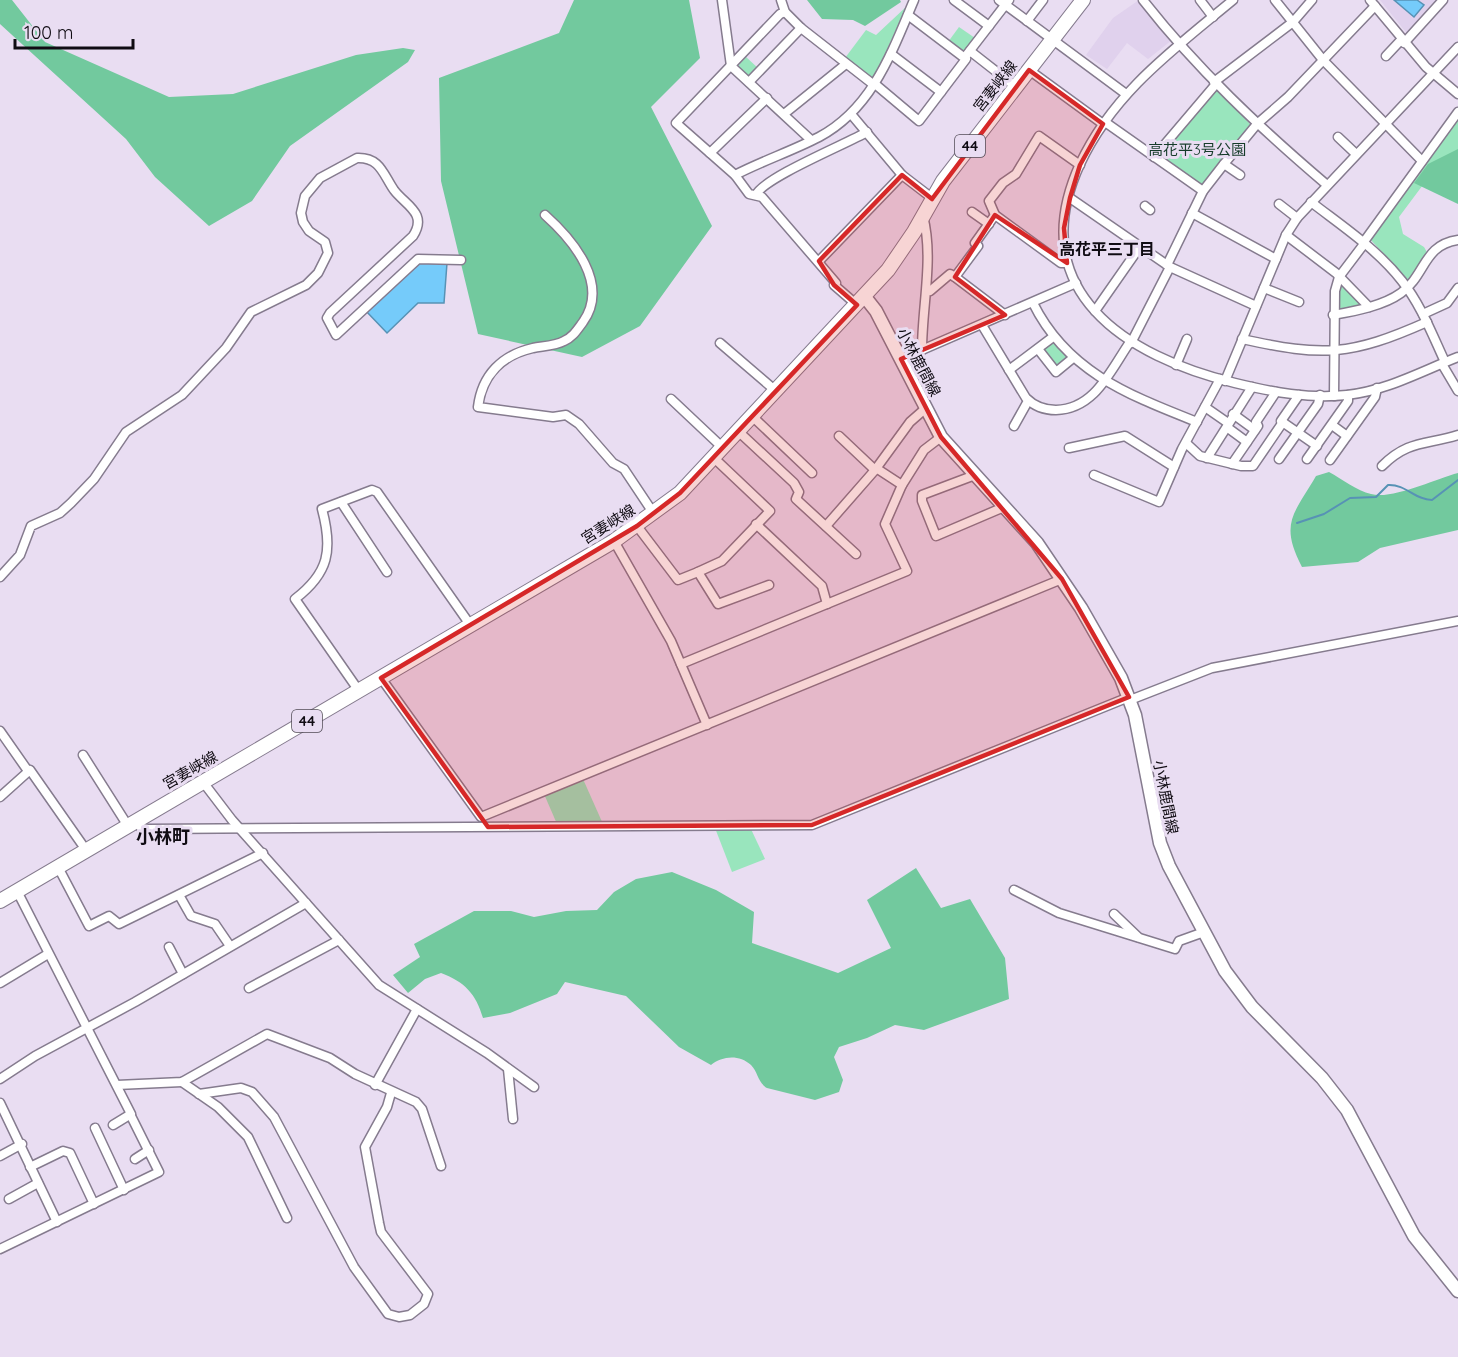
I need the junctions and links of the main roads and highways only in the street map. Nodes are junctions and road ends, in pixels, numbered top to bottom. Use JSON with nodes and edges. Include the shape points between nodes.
{"nodes":[{"id":1,"x":1083,"y":0,"type":"edge"},
{"id":2,"x":861,"y":301,"type":"junction"},
{"id":3,"x":0,"y":901,"type":"edge"},
{"id":4,"x":1458,"y":1291,"type":"edge"}],
"edges":[{"from":1,"to":2,"type":"main road","name":"宮妻峡線","number":"44","via":[[932,198],[903,249]]},
{"from":2,"to":3,"type":"main road","name":"宮妻峡線","number":"44","via":[[680,493],[637,526]]},
{"from":2,"to":4,"type":"main road","name":"小林鹿間線","via":[[876,311],[941,437],[1037,543],[1106,652],[1129,699],[1168,866],[1242,996],[1322,1078],[1347,1110],[1414,1236]]}]}
